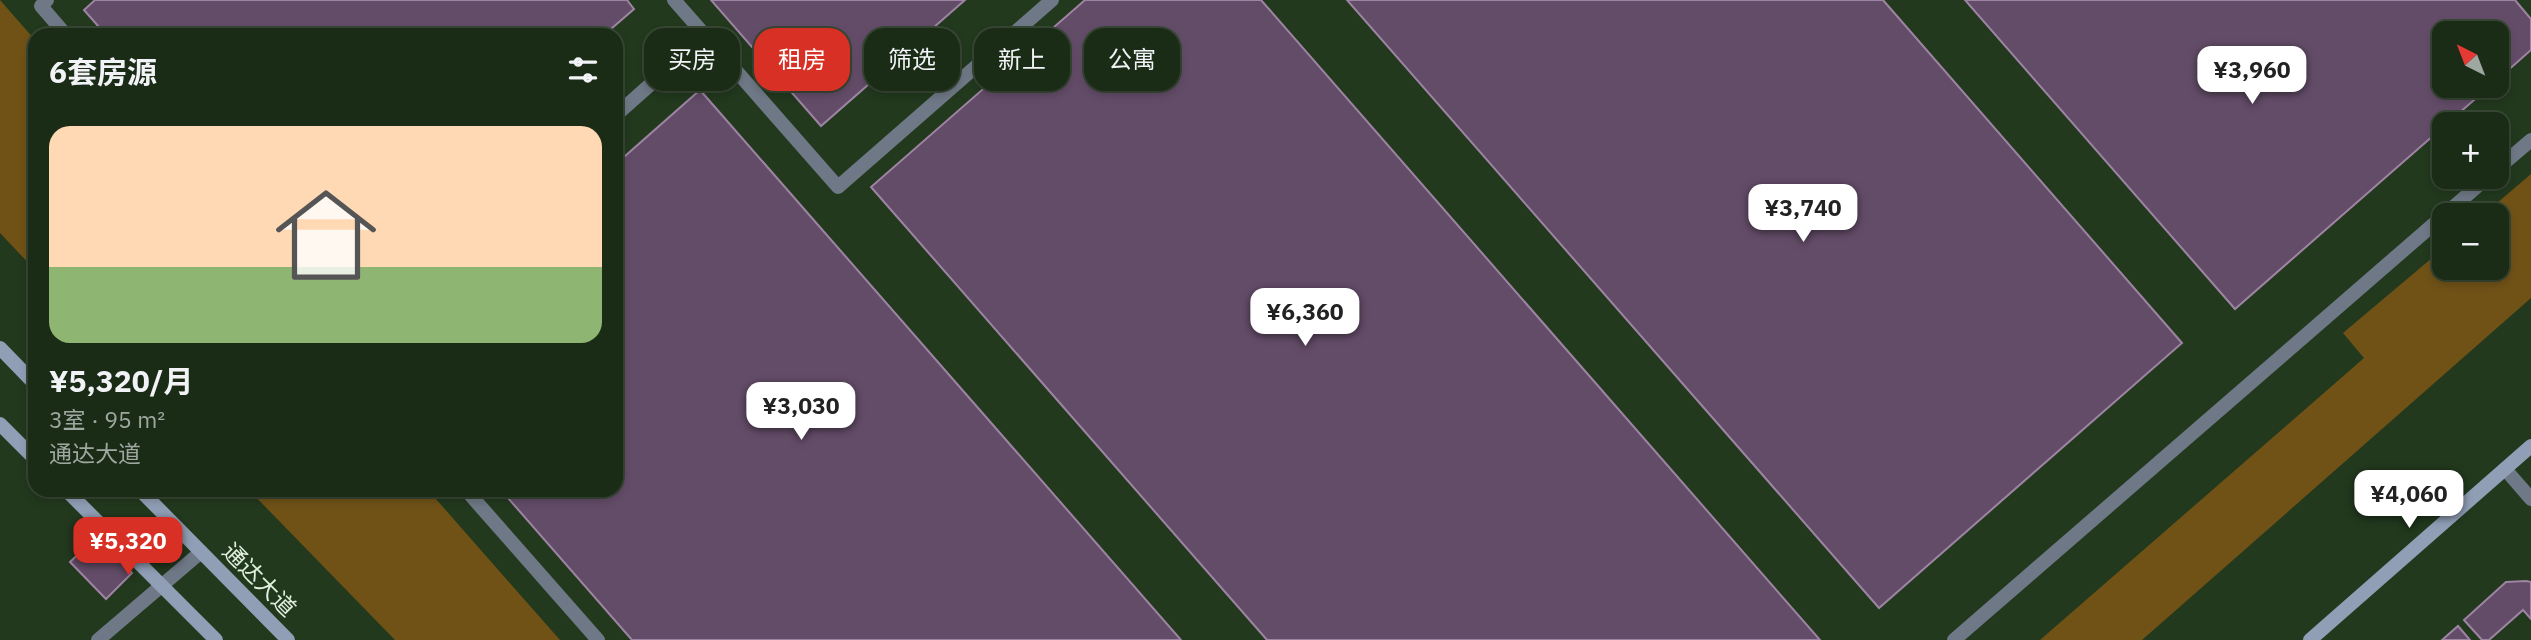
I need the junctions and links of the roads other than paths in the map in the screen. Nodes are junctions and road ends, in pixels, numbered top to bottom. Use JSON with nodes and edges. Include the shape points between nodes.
{"nodes":[{"id":1,"x":47,"y":0,"type":"edge"},
{"id":2,"x":674,"y":0,"type":"edge"},
{"id":3,"x":1052,"y":0,"type":"edge"},
{"id":4,"x":60,"y":28,"type":"edge"},
{"id":5,"x":698,"y":28,"type":"edge"},
{"id":6,"x":740,"y":76,"type":"edge"},
{"id":7,"x":644,"y":90,"type":"edge"},
{"id":8,"x":623,"y":109,"type":"edge"},
{"id":9,"x":2531,"y":140,"type":"edge"},
{"id":10,"x":2509,"y":159,"type":"edge"},
{"id":11,"x":2474,"y":189,"type":"edge"},
{"id":12,"x":0,"y":348,"type":"edge"},
{"id":13,"x":28,"y":377,"type":"edge"},
{"id":14,"x":0,"y":424,"type":"edge"},
{"id":15,"x":2531,"y":446,"type":"edge"},
{"id":16,"x":28,"y":452,"type":"edge"},
{"id":17,"x":2505,"y":469,"type":"junction"},
{"id":18,"x":72,"y":497,"type":"edge"},
{"id":19,"x":147,"y":497,"type":"edge"},
{"id":20,"x":472,"y":497,"type":"edge"},
{"id":21,"x":2531,"y":499,"type":"edge"},
{"id":22,"x":201,"y":552,"type":"junction"},
{"id":23,"x":161,"y":586,"type":"junction"},
{"id":24,"x":98,"y":640,"type":"edge"},
{"id":25,"x":216,"y":640,"type":"edge"},
{"id":26,"x":288,"y":640,"type":"edge"},
{"id":27,"x":598,"y":640,"type":"edge"},
{"id":28,"x":1954,"y":640,"type":"edge"},
{"id":29,"x":2310,"y":640,"type":"edge"}],
"edges":[{"from":1,"to":4,"type":"street","via":[[41,6]]},
{"from":2,"to":5,"type":"street"},
{"from":3,"to":6,"type":"street","via":[[838,187]]},
{"from":7,"to":8,"type":"street"},
{"from":9,"to":10,"type":"street"},
{"from":11,"to":28,"type":"street"},
{"from":12,"to":13,"type":"main road"},
{"from":14,"to":16,"type":"main road"},
{"from":15,"to":17,"type":"main road"},
{"from":17,"to":21,"type":"street"},
{"from":17,"to":29,"type":"main road"},
{"from":18,"to":23,"type":"main road"},
{"from":19,"to":22,"type":"main road","name":"通达大道"},
{"from":20,"to":27,"type":"street"},
{"from":22,"to":23,"type":"street"},
{"from":22,"to":26,"type":"main road","name":"通达大道"},
{"from":23,"to":24,"type":"street"},
{"from":23,"to":25,"type":"main road"}]}
